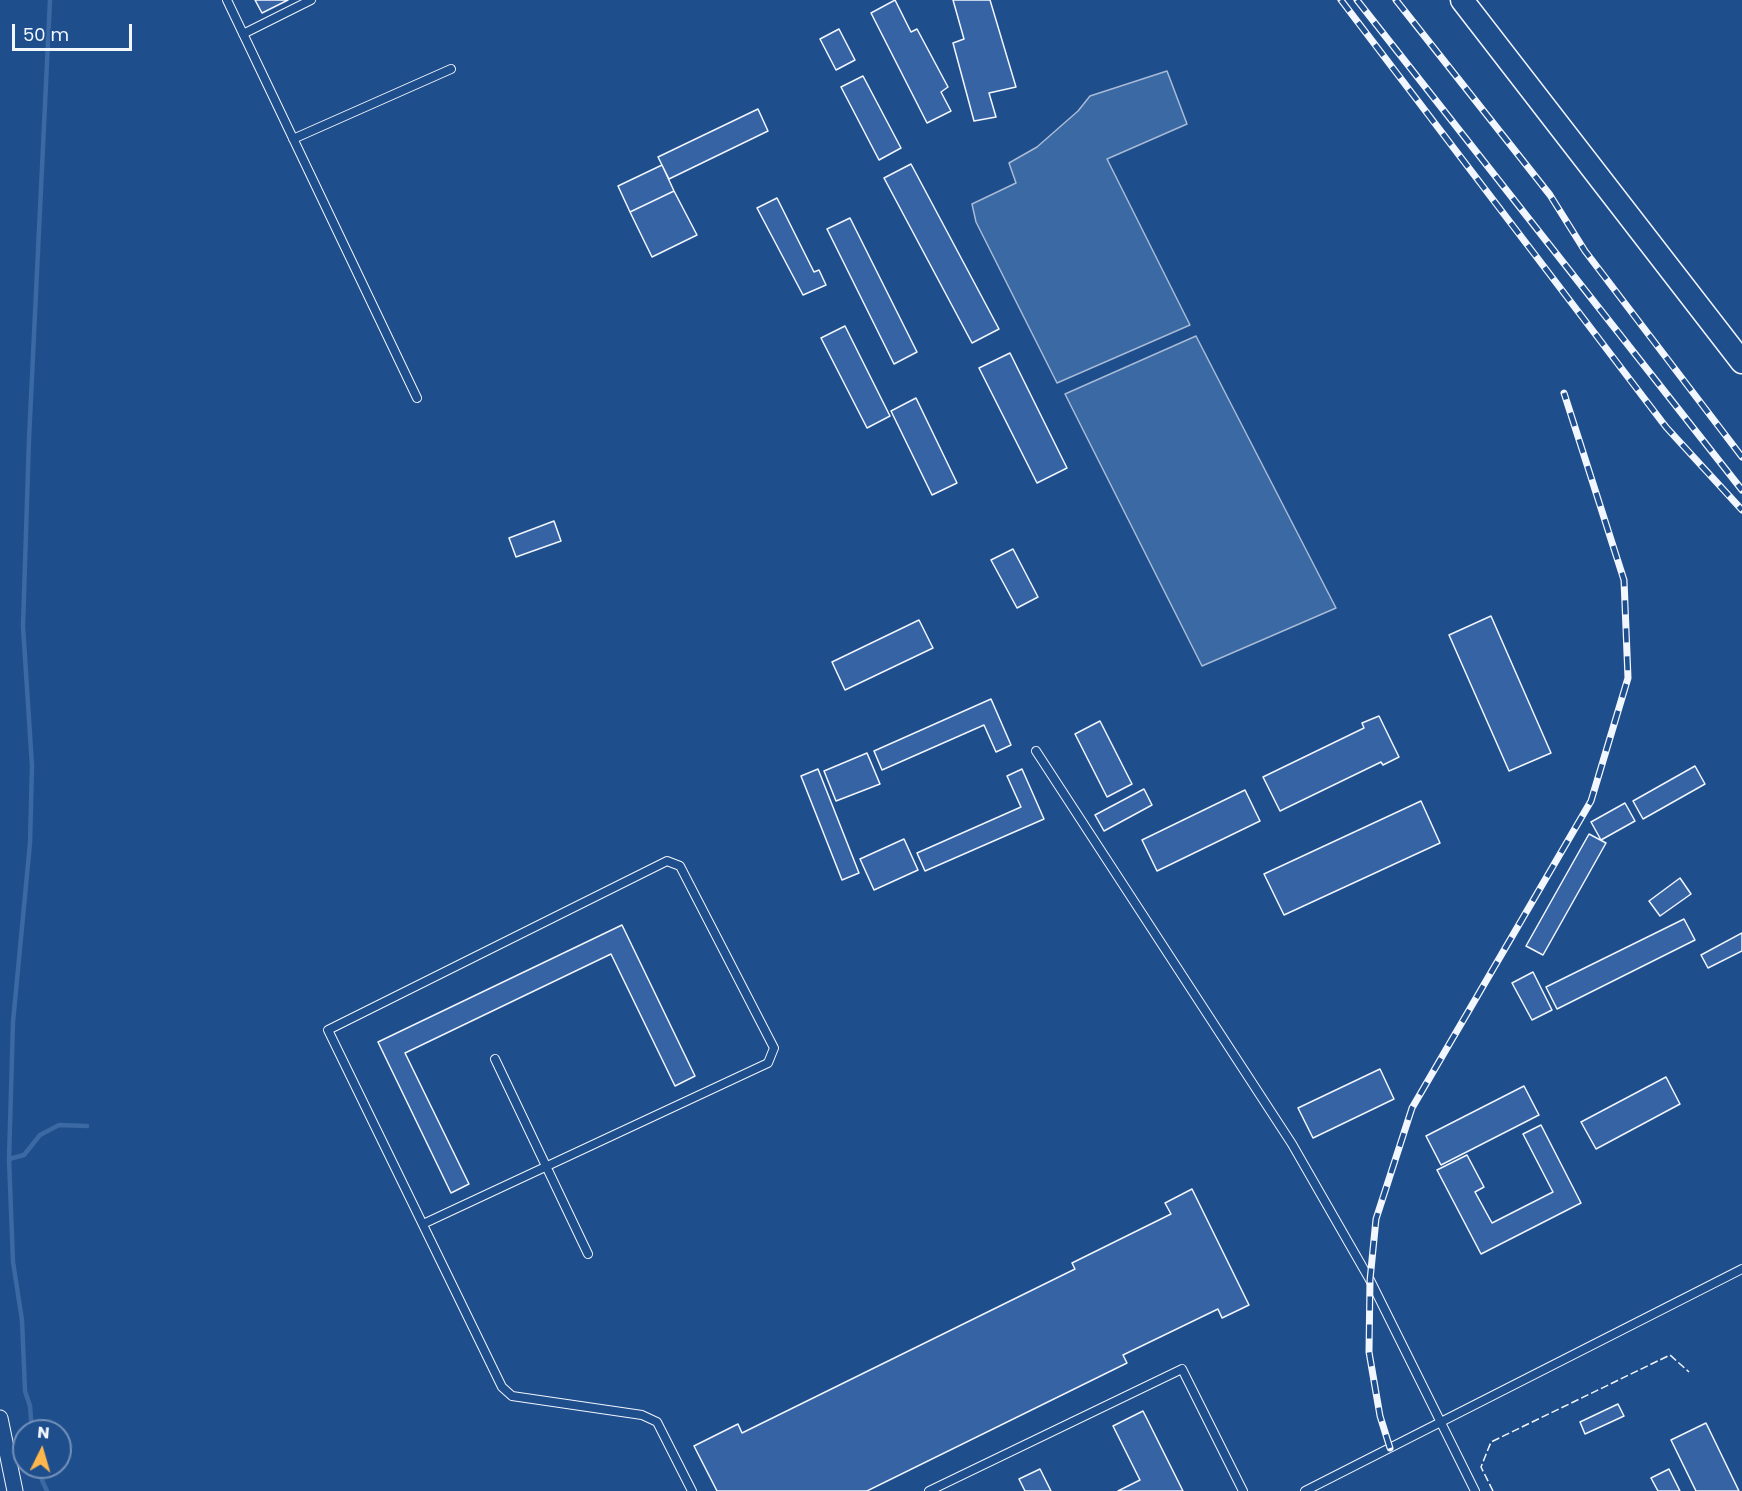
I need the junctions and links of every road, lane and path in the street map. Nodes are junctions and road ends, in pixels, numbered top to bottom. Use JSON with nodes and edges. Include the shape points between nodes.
{"nodes":[{"id":1,"x":227,"y":0,"type":"edge"},
{"id":2,"x":311,"y":0,"type":"edge"},
{"id":3,"x":1462,"y":0,"type":"edge"},
{"id":4,"x":243,"y":34,"type":"junction"},
{"id":5,"x":451,"y":69,"type":"dead end"},
{"id":6,"x":293,"y":138,"type":"junction"},
{"id":7,"x":1742,"y":362,"type":"edge"},
{"id":8,"x":417,"y":398,"type":"dead end"},
{"id":9,"x":1036,"y":751,"type":"dead end"},
{"id":10,"x":495,"y":1059,"type":"dead end"},
{"id":11,"x":546,"y":1167,"type":"junction"},
{"id":12,"x":423,"y":1224,"type":"junction"},
{"id":13,"x":588,"y":1254,"type":"dead end"},
{"id":14,"x":1742,"y":1269,"type":"edge"},
{"id":15,"x":0,"y":1418,"type":"edge"},
{"id":16,"x":1441,"y":1422,"type":"junction"},
{"id":17,"x":15,"y":1491,"type":"edge"},
{"id":18,"x":692,"y":1491,"type":"edge"},
{"id":19,"x":928,"y":1491,"type":"edge"},
{"id":20,"x":1243,"y":1491,"type":"edge"},
{"id":21,"x":1305,"y":1491,"type":"edge"},
{"id":22,"x":1475,"y":1491,"type":"edge"}],
"edges":[{"from":1,"to":4,"type":"lane"},
{"from":2,"to":4,"type":"lane"},
{"from":3,"to":7,"type":"main road"},
{"from":4,"to":6,"type":"lane"},
{"from":5,"to":6,"type":"lane"},
{"from":6,"to":8,"type":"lane"},
{"from":9,"to":16,"type":"lane","via":[[1292,1144],[1370,1280]]},
{"from":10,"to":11,"type":"lane"},
{"from":11,"to":12,"type":"lane"},
{"from":11,"to":12,"type":"lane","via":[[768,1063],[774,1048],[680,866],[667,861],[328,1030]]},
{"from":11,"to":13,"type":"lane"},
{"from":12,"to":18,"type":"lane","via":[[507,1392],[512,1396],[642,1415],[657,1422]]},
{"from":14,"to":16,"type":"lane"},
{"from":15,"to":17,"type":"street"},
{"from":16,"to":21,"type":"lane"},
{"from":16,"to":22,"type":"lane"},
{"from":19,"to":20,"type":"lane","via":[[1182,1369]]}]}
